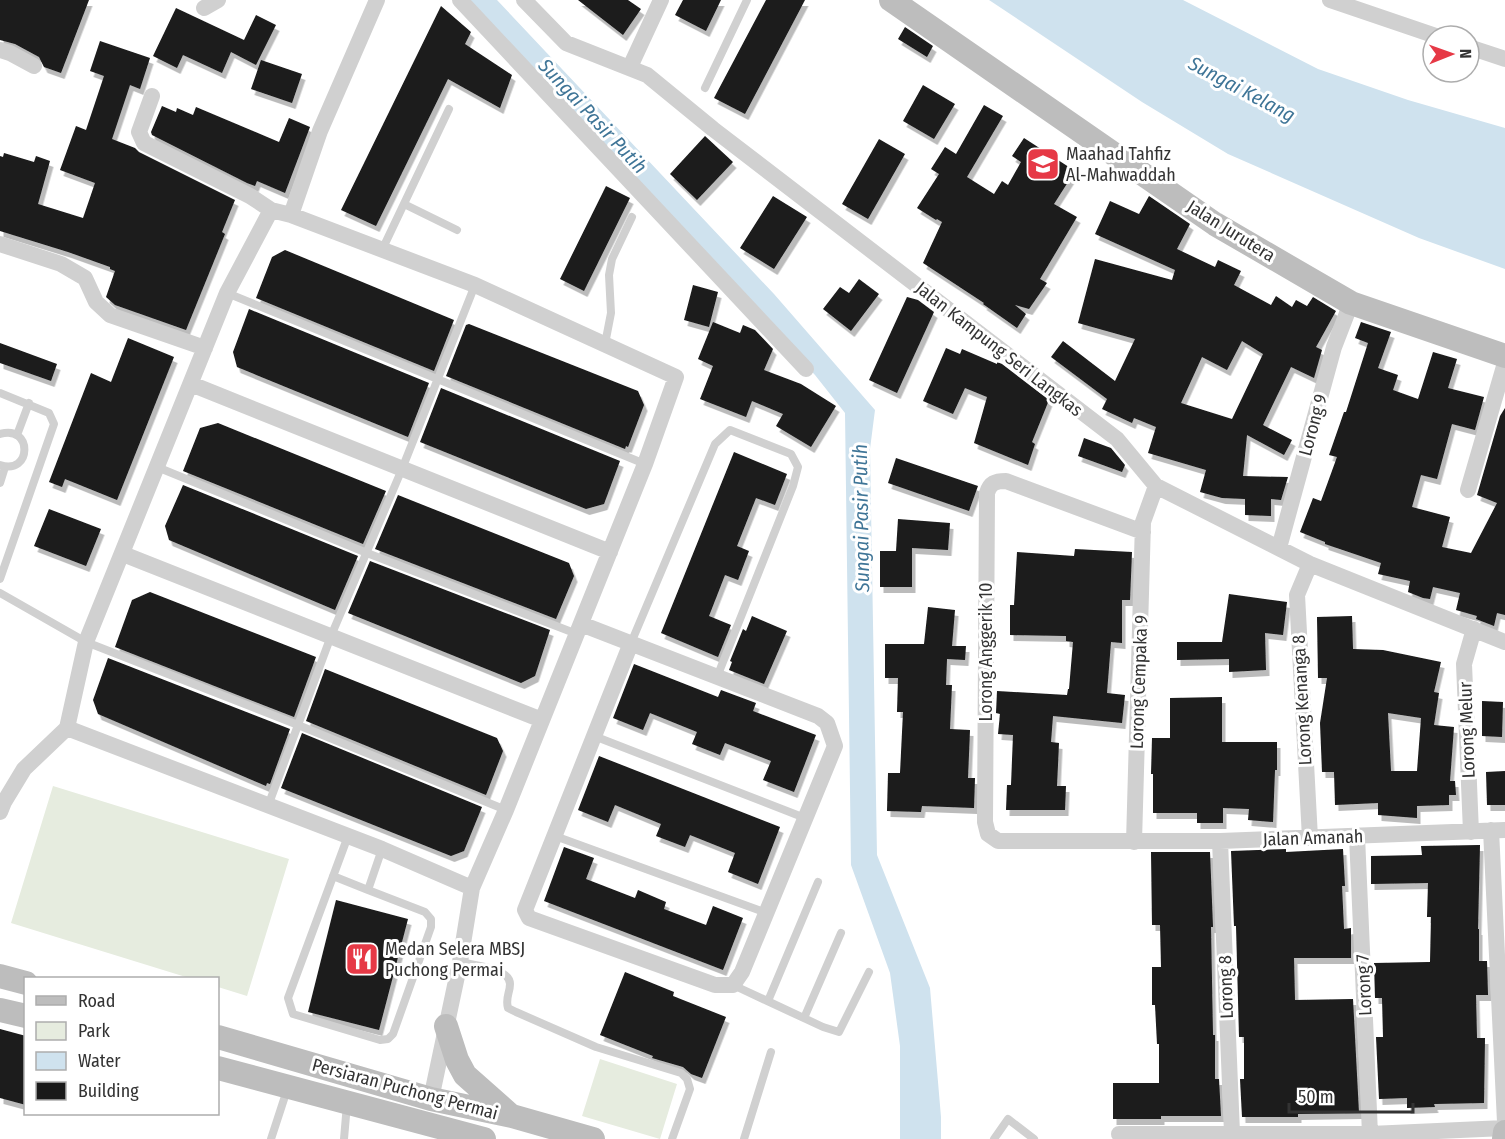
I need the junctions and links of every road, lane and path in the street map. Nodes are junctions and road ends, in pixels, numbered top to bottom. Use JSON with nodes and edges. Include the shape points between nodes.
{"nodes":[{"id":1,"x":377,"y":0,"type":"edge"},
{"id":2,"x":460,"y":0,"type":"edge"},
{"id":3,"x":524,"y":0,"type":"edge"},
{"id":4,"x":661,"y":0,"type":"edge"},
{"id":5,"x":747,"y":0,"type":"edge"},
{"id":6,"x":891,"y":0,"type":"edge"},
{"id":7,"x":1339,"y":2,"type":"edge"},
{"id":8,"x":1421,"y":31,"type":"edge"},
{"id":9,"x":0,"y":50,"type":"edge"},
{"id":10,"x":1481,"y":51,"type":"edge"},
{"id":11,"x":1505,"y":59,"type":"edge"},
{"id":12,"x":34,"y":66,"type":"dead end"},
{"id":13,"x":630,"y":67,"type":"junction"},
{"id":14,"x":705,"y":88,"type":"dead end"},
{"id":15,"x":152,"y":96,"type":"dead end"},
{"id":16,"x":449,"y":109,"type":"dead end"},
{"id":17,"x":404,"y":204,"type":"junction"},
{"id":18,"x":271,"y":210,"type":"junction"},
{"id":19,"x":291,"y":215,"type":"junction"},
{"id":20,"x":632,"y":217,"type":"dead end"},
{"id":21,"x":457,"y":230,"type":"dead end"},
{"id":22,"x":0,"y":243,"type":"edge"},
{"id":23,"x":382,"y":250,"type":"junction"},
{"id":24,"x":475,"y":285,"type":"junction"},
{"id":25,"x":227,"y":293,"type":"junction"},
{"id":26,"x":1351,"y":303,"type":"junction"},
{"id":27,"x":605,"y":344,"type":"junction"},
{"id":28,"x":205,"y":348,"type":"junction"},
{"id":29,"x":1505,"y":356,"type":"edge"},
{"id":30,"x":1505,"y":363,"type":"edge"},
{"id":31,"x":806,"y":369,"type":"dead end"},
{"id":32,"x":438,"y":378,"type":"junction"},
{"id":33,"x":190,"y":384,"type":"junction"},
{"id":34,"x":0,"y":393,"type":"edge"},
{"id":35,"x":29,"y":403,"type":"junction"},
{"id":36,"x":0,"y":434,"type":"edge"},
{"id":37,"x":17,"y":435,"type":"junction"},
{"id":38,"x":645,"y":464,"type":"junction"},
{"id":39,"x":3,"y":466,"type":"edge"},
{"id":40,"x":157,"y":467,"type":"junction"},
{"id":41,"x":402,"y":469,"type":"junction"},
{"id":42,"x":0,"y":483,"type":"edge"},
{"id":43,"x":1156,"y":486,"type":"junction"},
{"id":44,"x":1468,"y":490,"type":"dead end"},
{"id":45,"x":1143,"y":527,"type":"junction"},
{"id":46,"x":1279,"y":548,"type":"junction"},
{"id":47,"x":610,"y":552,"type":"junction"},
{"id":48,"x":367,"y":553,"type":"junction"},
{"id":49,"x":123,"y":554,"type":"junction"},
{"id":50,"x":1308,"y":569,"type":"junction"},
{"id":51,"x":0,"y":579,"type":"edge"},
{"id":52,"x":0,"y":593,"type":"edge"},
{"id":53,"x":579,"y":629,"type":"junction"},
{"id":54,"x":332,"y":636,"type":"junction"},
{"id":55,"x":1472,"y":636,"type":"junction"},
{"id":56,"x":86,"y":642,"type":"junction"},
{"id":57,"x":1505,"y":642,"type":"edge"},
{"id":58,"x":631,"y":643,"type":"junction"},
{"id":59,"x":717,"y":677,"type":"junction"},
{"id":60,"x":542,"y":720,"type":"junction"},
{"id":61,"x":298,"y":725,"type":"junction"},
{"id":62,"x":67,"y":728,"type":"junction"},
{"id":63,"x":594,"y":736,"type":"junction"},
{"id":64,"x":268,"y":806,"type":"junction"},
{"id":65,"x":506,"y":810,"type":"junction"},
{"id":66,"x":0,"y":812,"type":"edge"},
{"id":67,"x":805,"y":818,"type":"junction"},
{"id":68,"x":1498,"y":830,"type":"edge"},
{"id":69,"x":1471,"y":831,"type":"junction"},
{"id":70,"x":348,"y":836,"type":"junction"},
{"id":71,"x":555,"y":836,"type":"junction"},
{"id":72,"x":1357,"y":836,"type":"junction"},
{"id":73,"x":1310,"y":838,"type":"junction"},
{"id":74,"x":1134,"y":842,"type":"junction"},
{"id":75,"x":1220,"y":842,"type":"junction"},
{"id":76,"x":382,"y":849,"type":"junction"},
{"id":77,"x":333,"y":876,"type":"junction"},
{"id":78,"x":818,"y":882,"type":"dead end"},
{"id":79,"x":472,"y":888,"type":"junction"},
{"id":80,"x":368,"y":890,"type":"junction"},
{"id":81,"x":767,"y":913,"type":"junction"},
{"id":82,"x":841,"y":933,"type":"dead end"},
{"id":83,"x":460,"y":962,"type":"junction"},
{"id":84,"x":869,"y":972,"type":"dead end"},
{"id":85,"x":0,"y":976,"type":"edge"},
{"id":86,"x":24,"y":982,"type":"edge"},
{"id":87,"x":733,"y":985,"type":"junction"},
{"id":88,"x":768,"y":1001,"type":"junction"},
{"id":89,"x":0,"y":1010,"type":"edge"},
{"id":90,"x":24,"y":1016,"type":"edge"},
{"id":91,"x":804,"y":1018,"type":"junction"},
{"id":92,"x":446,"y":1026,"type":"junction"},
{"id":93,"x":219,"y":1037,"type":"edge"},
{"id":94,"x":771,"y":1052,"type":"dead end"},
{"id":95,"x":219,"y":1068,"type":"edge"},
{"id":96,"x":288,"y":1087,"type":"junction"},
{"id":97,"x":431,"y":1099,"type":"junction"},
{"id":98,"x":359,"y":1106,"type":"junction"},
{"id":99,"x":521,"y":1119,"type":"junction"},
{"id":100,"x":1505,"y":1122,"type":"edge"},
{"id":101,"x":1505,"y":1130,"type":"edge"},
{"id":102,"x":1232,"y":1133,"type":"junction"},
{"id":103,"x":1119,"y":1134,"type":"dead end"},
{"id":104,"x":1371,"y":1134,"type":"junction"},
{"id":105,"x":271,"y":1139,"type":"edge"},
{"id":106,"x":344,"y":1139,"type":"edge"},
{"id":107,"x":484,"y":1139,"type":"edge"},
{"id":108,"x":495,"y":1139,"type":"edge"},
{"id":109,"x":567,"y":1139,"type":"edge"},
{"id":110,"x":593,"y":1139,"type":"edge"},
{"id":111,"x":672,"y":1139,"type":"edge"},
{"id":112,"x":744,"y":1139,"type":"edge"},
{"id":113,"x":994,"y":1139,"type":"edge"},
{"id":114,"x":1034,"y":1139,"type":"edge"},
{"id":115,"x":1504,"y":1139,"type":"edge"}],
"edges":[{"from":1,"to":19,"type":"street","via":[[320,132]]},
{"from":2,"to":31,"type":"street"},
{"from":3,"to":13,"type":"street","name":"Jalan Kampung Seri Langkas","via":[[566,43]]},
{"from":4,"to":13,"type":"street"},
{"from":5,"to":14,"type":"lane"},
{"from":6,"to":26,"type":"street","name":"Jalan Jurutera","via":[[1215,224]]},
{"from":7,"to":8,"type":"street"},
{"from":9,"to":12,"type":"street"},
{"from":10,"to":11,"type":"street"},
{"from":13,"to":43,"type":"street","name":"Jalan Kampung Seri Langkas","via":[[647,75],[1117,439]]},
{"from":15,"to":18,"type":"street","via":[[139,132],[144,143]]},
{"from":16,"to":17,"type":"lane"},
{"from":17,"to":21,"type":"lane"},
{"from":17,"to":23,"type":"lane"},
{"from":18,"to":19,"type":"street"},
{"from":18,"to":25,"type":"street"},
{"from":19,"to":23,"type":"street"},
{"from":20,"to":27,"type":"lane","via":[[612,259],[611,313]]},
{"from":22,"to":28,"type":"street","via":[[62,264],[85,278],[96,302],[110,315]]},
{"from":23,"to":24,"type":"street"},
{"from":24,"to":27,"type":"street"},
{"from":24,"to":32,"type":"lane"},
{"from":25,"to":28,"type":"street"},
{"from":25,"to":32,"type":"lane"},
{"from":26,"to":29,"type":"street","name":"Jalan Jurutera"},
{"from":26,"to":46,"type":"street","name":"Lorong 9","via":[[1334,347]]},
{"from":27,"to":38,"type":"street","via":[[676,377]]},
{"from":28,"to":33,"type":"street"},
{"from":30,"to":44,"type":"street"},
{"from":32,"to":38,"type":"lane"},
{"from":32,"to":41,"type":"lane"},
{"from":33,"to":40,"type":"street"},
{"from":33,"to":41,"type":"street"},
{"from":34,"to":35,"type":"lane"},
{"from":35,"to":37,"type":"lane"},
{"from":35,"to":51,"type":"lane","via":[[49,413],[54,430]]},
{"from":36,"to":37,"type":"lane"},
{"from":37,"to":39,"type":"lane","via":[[25,447],[23,458],[15,466]]},
{"from":38,"to":47,"type":"street"},
{"from":39,"to":42,"type":"lane"},
{"from":40,"to":48,"type":"lane"},
{"from":40,"to":49,"type":"street"},
{"from":41,"to":47,"type":"street"},
{"from":41,"to":48,"type":"lane"},
{"from":43,"to":45,"type":"street","name":"Lorong Cempaka 9"},
{"from":43,"to":46,"type":"street","name":"Jalan Kampung Seri Langkas"},
{"from":45,"to":74,"type":"street","name":"Lorong Cempaka 9"},
{"from":45,"to":74,"type":"street","name":"Lorong Anggerik 10","via":[[1006,481],[996,481],[987,493],[988,834],[998,841]]},
{"from":46,"to":50,"type":"street","name":"Jalan Kampung Seri Langkas"},
{"from":47,"to":53,"type":"street"},
{"from":48,"to":53,"type":"lane"},
{"from":48,"to":54,"type":"lane"},
{"from":49,"to":54,"type":"street"},
{"from":49,"to":56,"type":"street"},
{"from":50,"to":55,"type":"street","name":"Jalan Kampung Seri Langkas"},
{"from":50,"to":73,"type":"street","name":"Lorong Kenanga 8","via":[[1296,595]]},
{"from":52,"to":56,"type":"lane"},
{"from":53,"to":58,"type":"street"},
{"from":53,"to":60,"type":"street"},
{"from":54,"to":60,"type":"street"},
{"from":54,"to":61,"type":"lane"},
{"from":55,"to":57,"type":"street","name":"Jalan Kampung Seri Langkas"},
{"from":55,"to":69,"type":"street","name":"Lorong Melur","via":[[1464,664]]},
{"from":56,"to":61,"type":"lane"},
{"from":56,"to":62,"type":"street"},
{"from":58,"to":59,"type":"street"},
{"from":58,"to":59,"type":"lane","via":[[715,444],[730,430],[791,454],[798,467],[793,486]]},
{"from":58,"to":63,"type":"street"},
{"from":59,"to":67,"type":"street","via":[[827,723],[835,746]]},
{"from":60,"to":65,"type":"street"},
{"from":61,"to":64,"type":"lane"},
{"from":61,"to":65,"type":"lane"},
{"from":62,"to":64,"type":"street"},
{"from":62,"to":66,"type":"street","via":[[24,769]]},
{"from":63,"to":67,"type":"lane"},
{"from":63,"to":71,"type":"street"},
{"from":64,"to":70,"type":"street"},
{"from":65,"to":79,"type":"street"},
{"from":67,"to":81,"type":"street"},
{"from":68,"to":69,"type":"street","name":"Jalan Amanah"},
{"from":68,"to":100,"type":"street"},
{"from":69,"to":72,"type":"street","name":"Jalan Amanah"},
{"from":70,"to":76,"type":"street"},
{"from":70,"to":77,"type":"lane"},
{"from":71,"to":81,"type":"lane"},
{"from":71,"to":87,"type":"street","via":[[525,910],[529,918],[715,984]]},
{"from":72,"to":73,"type":"street","name":"Jalan Amanah"},
{"from":72,"to":104,"type":"street","name":"Lorong 7"},
{"from":73,"to":75,"type":"street","name":"Jalan Amanah"},
{"from":74,"to":75,"type":"street","name":"Jalan Amanah"},
{"from":75,"to":102,"type":"street","name":"Lorong 8"},
{"from":76,"to":79,"type":"street"},
{"from":76,"to":80,"type":"lane"},
{"from":77,"to":80,"type":"lane"},
{"from":77,"to":80,"type":"lane","via":[[288,998],[289,1006],[293,1014],[381,1040],[393,1034],[431,927],[425,912]]},
{"from":78,"to":88,"type":"lane"},
{"from":79,"to":83,"type":"street"},
{"from":81,"to":87,"type":"street"},
{"from":82,"to":91,"type":"lane"},
{"from":83,"to":92,"type":"street"},
{"from":83,"to":111,"type":"lane","via":[[504,972],[510,984],[508,1008],[596,1047],[681,1073],[690,1089]]},
{"from":84,"to":91,"type":"lane","via":[[839,1032]]},
{"from":85,"to":86,"type":"street"},
{"from":87,"to":88,"type":"lane"},
{"from":88,"to":91,"type":"lane"},
{"from":89,"to":90,"type":"street"},
{"from":92,"to":97,"type":"street"},
{"from":92,"to":99,"type":"street","via":[[465,1075]]},
{"from":93,"to":97,"type":"street","name":"Persiaran Puchong Permai"},
{"from":94,"to":112,"type":"lane"},
{"from":95,"to":96,"type":"street","name":"Persiaran Puchong Permai"},
{"from":96,"to":98,"type":"street","name":"Persiaran Puchong Permai"},
{"from":96,"to":105,"type":"lane"},
{"from":97,"to":98,"type":"street","via":[[414,1105]]},
{"from":97,"to":99,"type":"street","name":"Persiaran Puchong Permai"},
{"from":97,"to":108,"type":"street","via":[[456,1111]]},
{"from":98,"to":106,"type":"lane"},
{"from":98,"to":107,"type":"street","name":"Persiaran Puchong Permai"},
{"from":99,"to":109,"type":"street"},
{"from":99,"to":110,"type":"street","name":"Persiaran Puchong Permai"},
{"from":101,"to":104,"type":"street"},
{"from":101,"to":115,"type":"street"},
{"from":102,"to":103,"type":"street"},
{"from":102,"to":104,"type":"street"},
{"from":113,"to":114,"type":"lane","via":[[1008,1119]]}]}
